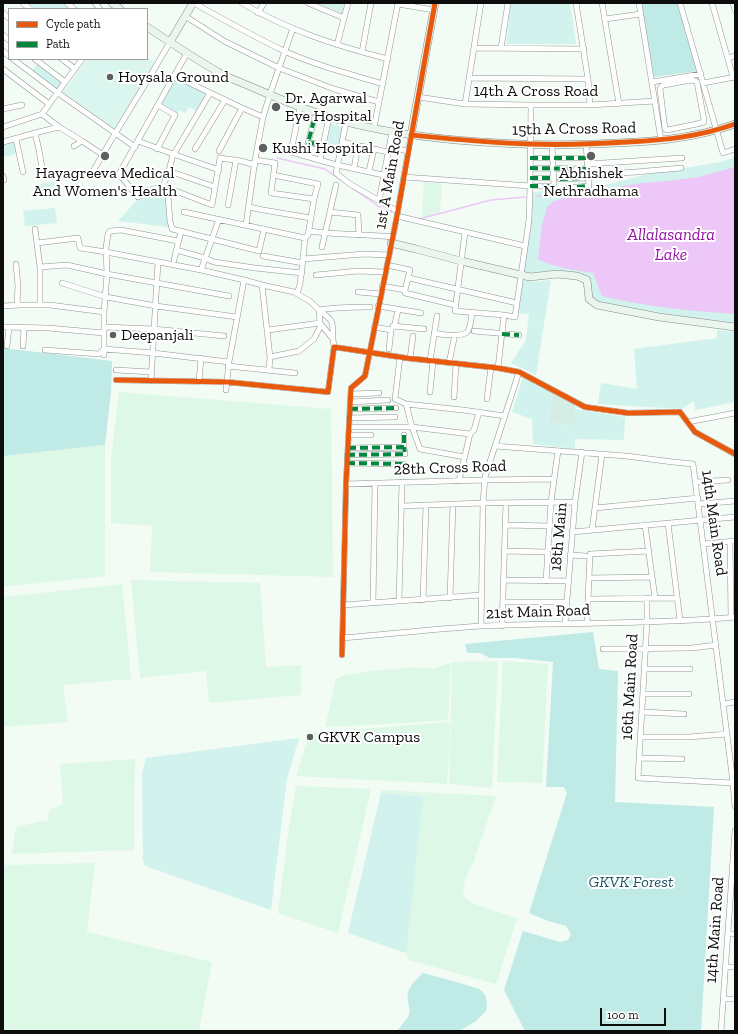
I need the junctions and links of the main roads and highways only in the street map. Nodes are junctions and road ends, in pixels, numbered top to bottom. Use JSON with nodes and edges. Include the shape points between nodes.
{"nodes":[{"id":1,"x":112,"y":3,"type":"edge"},
{"id":2,"x":194,"y":3,"type":"edge"},
{"id":3,"x":119,"y":7,"type":"edge"},
{"id":4,"x":435,"y":7,"type":"edge"},
{"id":5,"x":148,"y":28,"type":"edge"},
{"id":6,"x":170,"y":42,"type":"junction"},
{"id":7,"x":735,"y":124,"type":"edge"},
{"id":8,"x":411,"y":135,"type":"junction"},
{"id":9,"x":392,"y":240,"type":"road end"},
{"id":10,"x":735,"y":327,"type":"edge"}],
"edges":[{"from":1,"to":3,"type":"main road"},
{"from":2,"to":6,"type":"main road"},
{"from":4,"to":8,"type":"main road","name":"1st A Main Road"},
{"from":5,"to":6,"type":"main road","name":"15th A Cross Road"},
{"from":6,"to":8,"type":"main road","name":"15th A Cross Road","via":[[221,73],[300,107],[346,122]]},
{"from":7,"to":8,"type":"main road","name":"15th A Cross Road","via":[[694,136],[586,144],[530,144]]},
{"from":9,"to":10,"type":"main road","via":[[461,261],[530,277],[557,274],[577,276],[587,280],[589,299],[597,305],[659,317]]}]}
